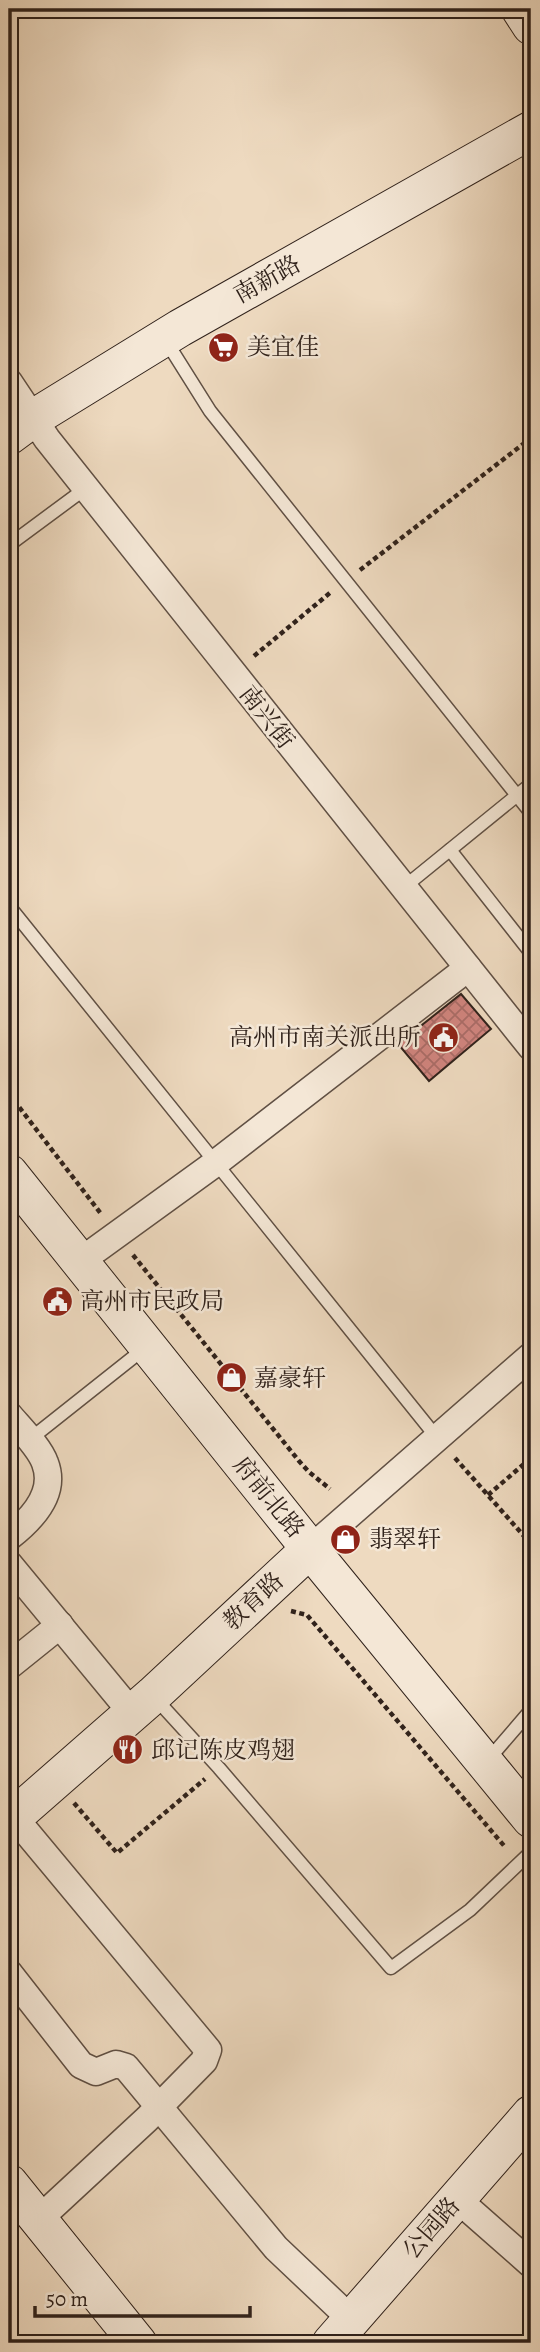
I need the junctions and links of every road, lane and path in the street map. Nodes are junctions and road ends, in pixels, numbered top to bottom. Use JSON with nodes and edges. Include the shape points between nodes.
{"nodes":[{"id":1,"x":520,"y":9,"type":"edge"},
{"id":2,"x":531,"y":26,"type":"edge"},
{"id":3,"x":531,"y":130,"type":"edge"},
{"id":4,"x":164,"y":338,"type":"junction"},
{"id":5,"x":9,"y":382,"type":"edge"},
{"id":6,"x":20,"y":427,"type":"edge"},
{"id":7,"x":531,"y":438,"type":"edge"},
{"id":8,"x":86,"y":488,"type":"junction"},
{"id":9,"x":9,"y":545,"type":"edge"},
{"id":10,"x":346,"y":580,"type":"junction"},
{"id":11,"x":232,"y":673,"type":"junction"},
{"id":12,"x":531,"y":784,"type":"edge"},
{"id":13,"x":517,"y":795,"type":"junction"},
{"id":14,"x":531,"y":813,"type":"edge"},
{"id":15,"x":450,"y":850,"type":"junction"},
{"id":16,"x":403,"y":888,"type":"junction"},
{"id":17,"x":9,"y":906,"type":"edge"},
{"id":18,"x":531,"y":953,"type":"edge"},
{"id":19,"x":467,"y":968,"type":"junction"},
{"id":20,"x":531,"y":1047,"type":"edge"},
{"id":21,"x":9,"y":1094,"type":"edge"},
{"id":22,"x":217,"y":1163,"type":"junction"},
{"id":23,"x":9,"y":1173,"type":"edge"},
{"id":24,"x":117,"y":1234,"type":"junction"},
{"id":25,"x":79,"y":1262,"type":"junction"},
{"id":26,"x":148,"y":1346,"type":"junction"},
{"id":27,"x":531,"y":1356,"type":"edge"},
{"id":28,"x":16,"y":1430,"type":"edge"},
{"id":29,"x":438,"y":1439,"type":"junction"},
{"id":30,"x":531,"y":1458,"type":"edge"},
{"id":31,"x":330,"y":1489,"type":"dead end"},
{"id":32,"x":488,"y":1495,"type":"junction"},
{"id":33,"x":9,"y":1536,"type":"edge"},
{"id":34,"x":531,"y":1544,"type":"edge"},
{"id":35,"x":310,"y":1549,"type":"junction"},
{"id":36,"x":9,"y":1563,"type":"edge"},
{"id":37,"x":290,"y":1611,"type":"dead end"},
{"id":38,"x":60,"y":1625,"type":"junction"},
{"id":39,"x":9,"y":1666,"type":"edge"},
{"id":40,"x":142,"y":1704,"type":"junction"},
{"id":41,"x":531,"y":1710,"type":"edge"},
{"id":42,"x":486,"y":1762,"type":"junction"},
{"id":43,"x":219,"y":1768,"type":"junction"},
{"id":44,"x":55,"y":1782,"type":"junction"},
{"id":45,"x":11,"y":1819,"type":"edge"},
{"id":46,"x":531,"y":1819,"type":"edge"},
{"id":47,"x":531,"y":1853,"type":"edge"},
{"id":48,"x":519,"y":1865,"type":"junction"},
{"id":49,"x":9,"y":1973,"type":"edge"},
{"id":50,"x":157,"y":2106,"type":"junction"},
{"id":51,"x":531,"y":2114,"type":"edge"},
{"id":52,"x":9,"y":2183,"type":"edge"},
{"id":53,"x":456,"y":2198,"type":"junction"},
{"id":54,"x":38,"y":2220,"type":"junction"},
{"id":55,"x":531,"y":2264,"type":"edge"},
{"id":56,"x":342,"y":2332,"type":"edge"},
{"id":57,"x":138,"y":2343,"type":"edge"}],
"edges":[{"from":1,"to":2,"type":"street"},
{"from":3,"to":4,"type":"street","name":"南新路"},
{"from":4,"to":6,"type":"street","name":"南新路"},
{"from":4,"to":10,"type":"lane","via":[[210,411]]},
{"from":5,"to":6,"type":"street","name":"南兴街"},
{"from":6,"to":8,"type":"street","name":"南兴街"},
{"from":7,"to":10,"type":"path"},
{"from":8,"to":9,"type":"lane"},
{"from":8,"to":11,"type":"street","name":"南兴街"},
{"from":10,"to":11,"type":"path"},
{"from":10,"to":13,"type":"lane"},
{"from":11,"to":16,"type":"street","name":"南兴街"},
{"from":12,"to":13,"type":"lane"},
{"from":13,"to":14,"type":"lane"},
{"from":13,"to":15,"type":"lane"},
{"from":15,"to":16,"type":"lane"},
{"from":15,"to":18,"type":"lane"},
{"from":16,"to":19,"type":"street","name":"南兴街"},
{"from":17,"to":22,"type":"lane"},
{"from":19,"to":20,"type":"street","name":"南兴街"},
{"from":19,"to":22,"type":"street"},
{"from":21,"to":24,"type":"path"},
{"from":22,"to":24,"type":"street"},
{"from":22,"to":29,"type":"lane"},
{"from":23,"to":25,"type":"street","name":"府前北路"},
{"from":24,"to":25,"type":"street"},
{"from":24,"to":31,"type":"path","via":[[299,1461]]},
{"from":25,"to":26,"type":"street","name":"府前北路"},
{"from":26,"to":28,"type":"lane"},
{"from":26,"to":35,"type":"street","name":"府前北路"},
{"from":27,"to":29,"type":"street","name":"教育路"},
{"from":28,"to":33,"type":"street","via":[[46,1464],[48,1486],[37,1509]]},
{"from":29,"to":32,"type":"path"},
{"from":29,"to":35,"type":"street","name":"教育路"},
{"from":30,"to":32,"type":"path"},
{"from":32,"to":34,"type":"path"},
{"from":35,"to":40,"type":"street","name":"教育路"},
{"from":35,"to":42,"type":"street","name":"府前北路"},
{"from":36,"to":38,"type":"street"},
{"from":37,"to":48,"type":"path","via":[[307,1615]]},
{"from":38,"to":39,"type":"street"},
{"from":38,"to":40,"type":"street"},
{"from":40,"to":43,"type":"lane"},
{"from":40,"to":44,"type":"street","name":"教育路"},
{"from":41,"to":42,"type":"lane"},
{"from":42,"to":46,"type":"street","name":"府前北路"},
{"from":43,"to":44,"type":"path","via":[[117,1853]]},
{"from":43,"to":48,"type":"lane","via":[[391,1968],[470,1910]]},
{"from":44,"to":45,"type":"street","name":"教育路"},
{"from":45,"to":50,"type":"street","via":[[208,2050],[204,2061]]},
{"from":47,"to":48,"type":"lane"},
{"from":49,"to":50,"type":"street","via":[[81,2065],[96,2072],[123,2065]]},
{"from":50,"to":54,"type":"street"},
{"from":50,"to":56,"type":"street"},
{"from":51,"to":53,"type":"street","name":"公园路"},
{"from":52,"to":54,"type":"street"},
{"from":53,"to":55,"type":"street"},
{"from":53,"to":56,"type":"street","name":"公园路"},
{"from":54,"to":57,"type":"street"}]}
